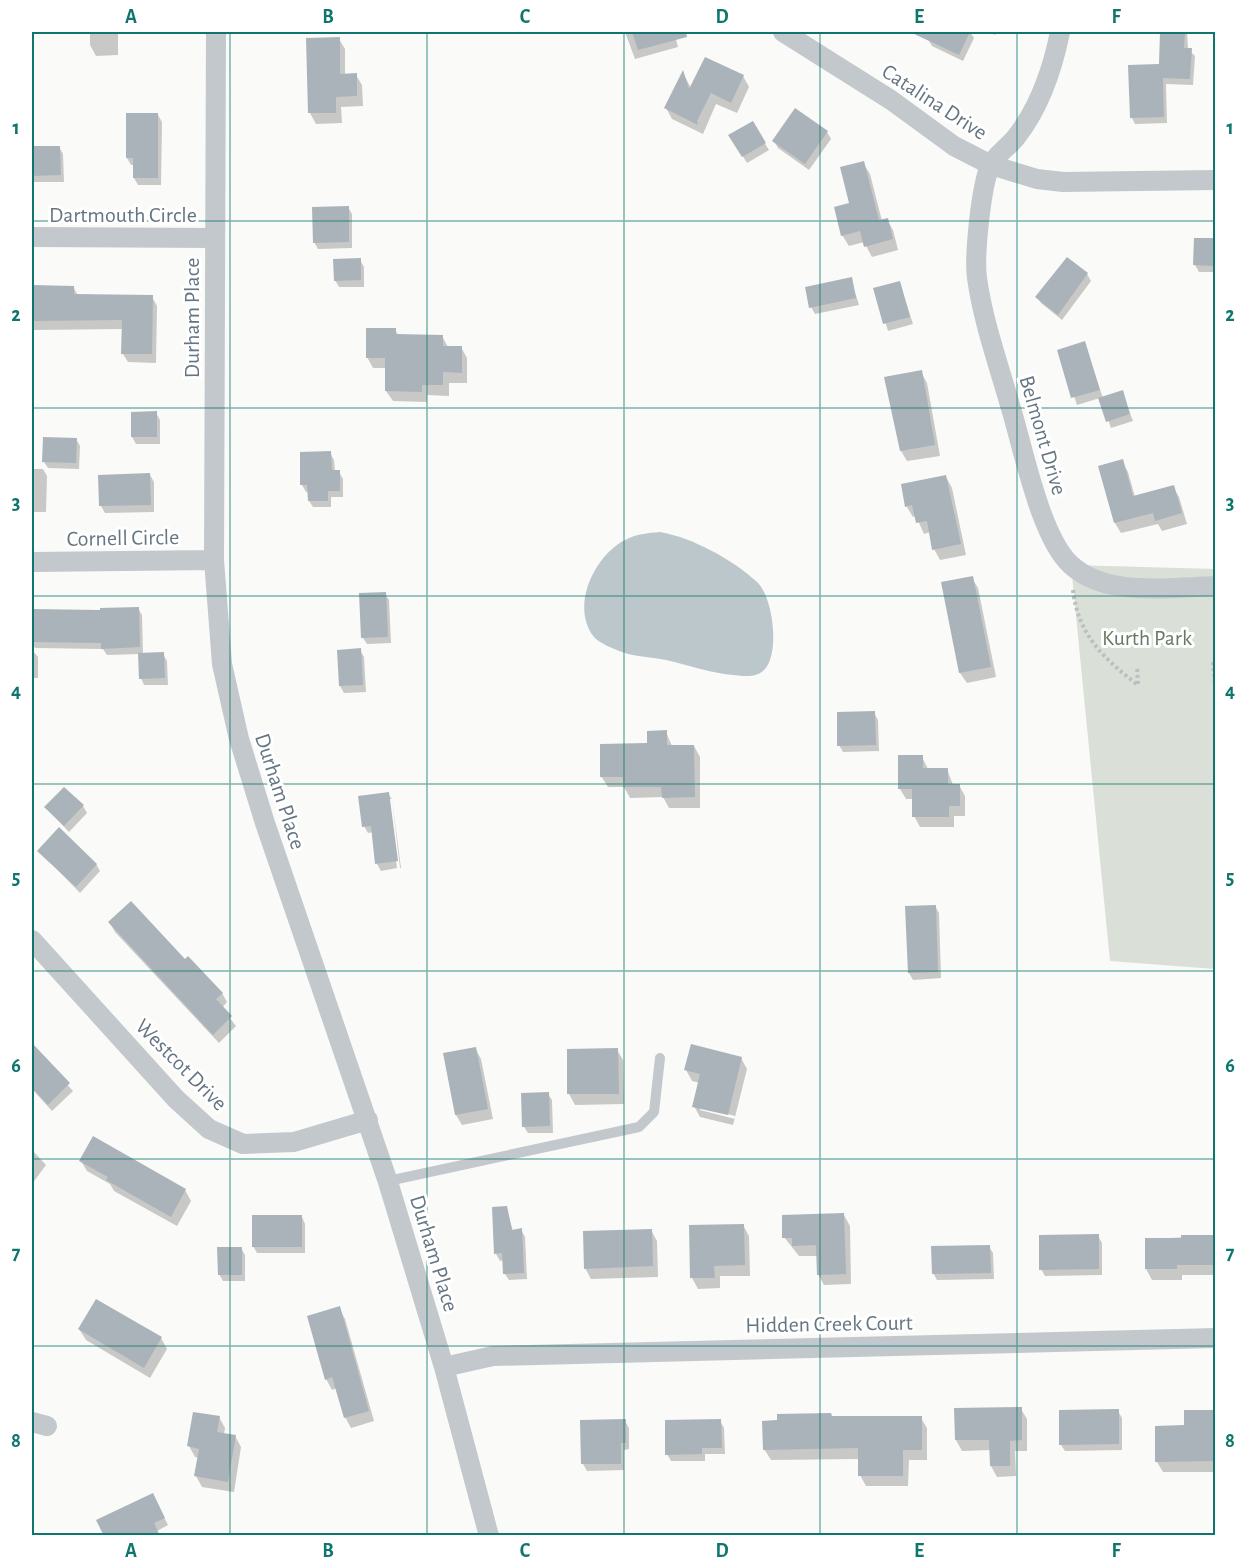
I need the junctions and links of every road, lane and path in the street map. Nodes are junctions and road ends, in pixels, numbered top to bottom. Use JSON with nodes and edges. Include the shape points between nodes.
{"nodes":[{"id":1,"x":216,"y":32,"type":"edge"},
{"id":2,"x":783,"y":32,"type":"edge"},
{"id":3,"x":1060,"y":32,"type":"edge"},
{"id":4,"x":991,"y":165,"type":"junction"},
{"id":5,"x":1215,"y":180,"type":"edge"},
{"id":6,"x":32,"y":237,"type":"edge"},
{"id":7,"x":215,"y":238,"type":"junction"},
{"id":8,"x":214,"y":560,"type":"junction"},
{"id":9,"x":32,"y":562,"type":"edge"},
{"id":10,"x":1071,"y":565,"type":"junction"},
{"id":11,"x":1215,"y":586,"type":"edge"},
{"id":12,"x":1213,"y":662,"type":"dead end"},
{"id":13,"x":1137,"y":666,"type":"dead end"},
{"id":14,"x":1215,"y":696,"type":"edge"},
{"id":15,"x":32,"y":940,"type":"edge"},
{"id":16,"x":660,"y":1058,"type":"dead end"},
{"id":17,"x":368,"y":1120,"type":"junction"},
{"id":18,"x":388,"y":1181,"type":"junction"},
{"id":19,"x":1215,"y":1338,"type":"edge"},
{"id":20,"x":444,"y":1366,"type":"junction"},
{"id":21,"x":489,"y":1536,"type":"edge"}],
"edges":[{"from":1,"to":7,"type":"street","name":"Durham Place"},
{"from":2,"to":4,"type":"street","name":"Catalina Drive","via":[[891,100],[954,146]]},
{"from":3,"to":4,"type":"street","via":[[1055,57],[1031,114]]},
{"from":4,"to":5,"type":"street","name":"Catalina Drive","via":[[1037,179],[1063,182]]},
{"from":4,"to":10,"type":"street","name":"Belmont Drive","via":[[976,248],[976,277],[1041,510],[1058,549]]},
{"from":6,"to":7,"type":"street","name":"Dartmouth Circle"},
{"from":7,"to":8,"type":"street","name":"Durham Place"},
{"from":8,"to":9,"type":"street","name":"Cornell Circle"},
{"from":8,"to":17,"type":"street","name":"Durham Place","via":[[222,664],[239,739]]},
{"from":10,"to":11,"type":"street","name":"Belmont Drive","via":[[1087,576],[1122,586]]},
{"from":10,"to":13,"type":"path","via":[[1075,604],[1092,645],[1138,685]]},
{"from":12,"to":14,"type":"path"},
{"from":15,"to":17,"type":"street","name":"Westcot Drive","via":[[209,1129],[243,1144],[294,1142]]},
{"from":16,"to":18,"type":"lane","via":[[654,1113],[639,1127]]},
{"from":17,"to":18,"type":"street","name":"Durham Place"},
{"from":18,"to":20,"type":"street","name":"Durham Place"},
{"from":19,"to":20,"type":"street","name":"Hidden Creek Court","via":[[493,1356]]},
{"from":20,"to":21,"type":"street","name":"Durham Place"}]}
